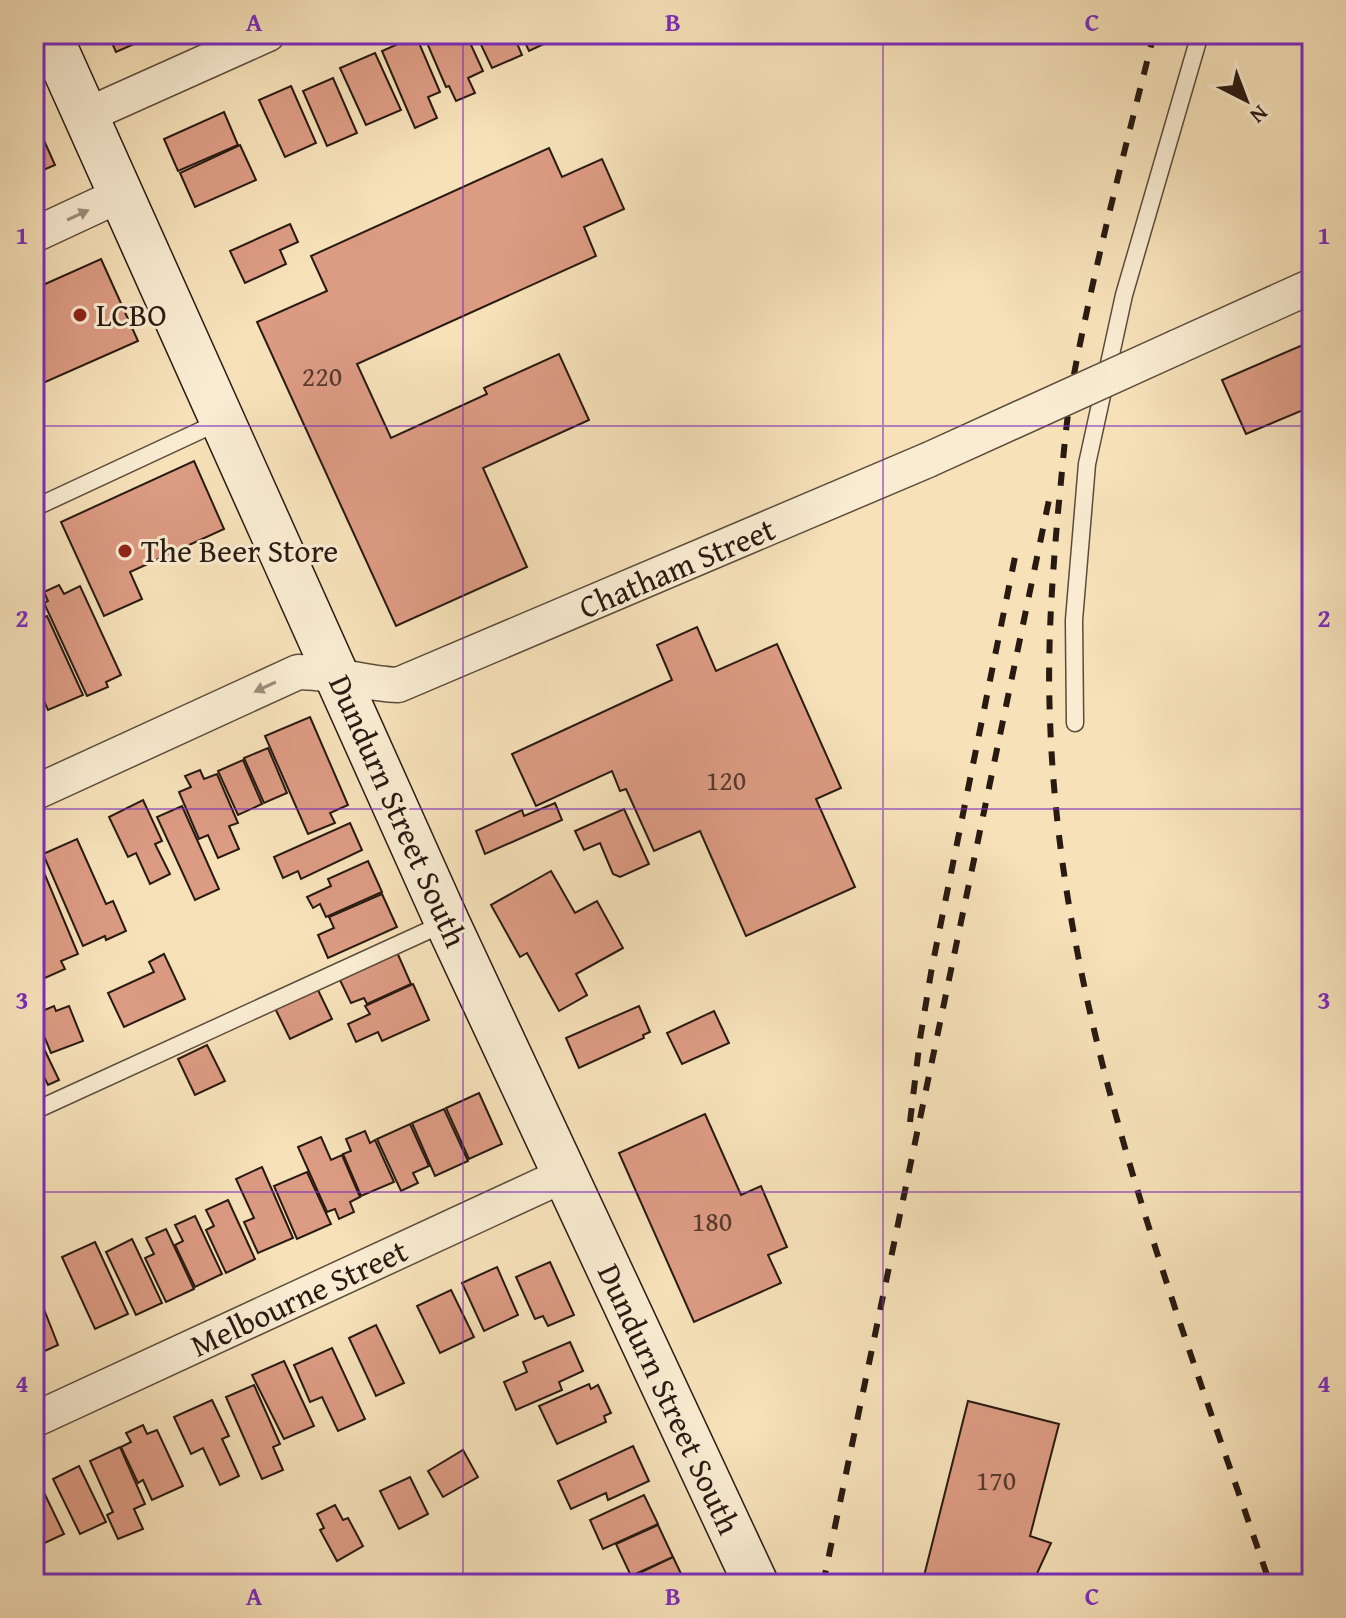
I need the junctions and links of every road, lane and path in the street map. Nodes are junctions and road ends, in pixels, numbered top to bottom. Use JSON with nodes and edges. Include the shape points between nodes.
{"nodes":[{"id":1,"x":49,"y":34,"type":"edge"},
{"id":2,"x":268,"y":34,"type":"edge"},
{"id":3,"x":1200,"y":34,"type":"edge"},
{"id":4,"x":85,"y":116,"type":"junction"},
{"id":5,"x":122,"y":194,"type":"junction"},
{"id":6,"x":34,"y":235,"type":"edge"},
{"id":7,"x":1312,"y":286,"type":"edge"},
{"id":8,"x":222,"y":420,"type":"junction"},
{"id":9,"x":34,"y":508,"type":"edge"},
{"id":10,"x":338,"y":678,"type":"junction"},
{"id":11,"x":1075,"y":723,"type":"dead end"},
{"id":12,"x":34,"y":793,"type":"edge"},
{"id":13,"x":447,"y":922,"type":"junction"},
{"id":14,"x":34,"y":1111,"type":"edge"},
{"id":15,"x":564,"y":1175,"type":"junction"},
{"id":16,"x":34,"y":1420,"type":"edge"},
{"id":17,"x":756,"y":1584,"type":"edge"}],
"edges":[{"from":1,"to":4,"type":"main road","name":"Dundurn Street South"},
{"from":2,"to":4,"type":"street"},
{"from":3,"to":11,"type":"lane","via":[[1124,295],[1087,464],[1074,620]]},
{"from":4,"to":5,"type":"main road","name":"Dundurn Street South"},
{"from":6,"to":5,"type":"street","one_way":true},
{"from":5,"to":8,"type":"main road","name":"Dundurn Street South"},
{"from":7,"to":10,"type":"street","name":"Chatham Street","bridge":true,"via":[[928,460],[398,685]]},
{"from":8,"to":9,"type":"lane"},
{"from":8,"to":10,"type":"main road","name":"Dundurn Street South"},
{"from":10,"to":12,"type":"street","name":"Chatham Street","one_way":true,"via":[[298,672]]},
{"from":10,"to":13,"type":"main road","name":"Dundurn Street South"},
{"from":13,"to":14,"type":"lane"},
{"from":13,"to":15,"type":"main road","name":"Dundurn Street South"},
{"from":15,"to":16,"type":"street","name":"Melbourne Street"},
{"from":15,"to":17,"type":"main road","name":"Dundurn Street South"}]}
